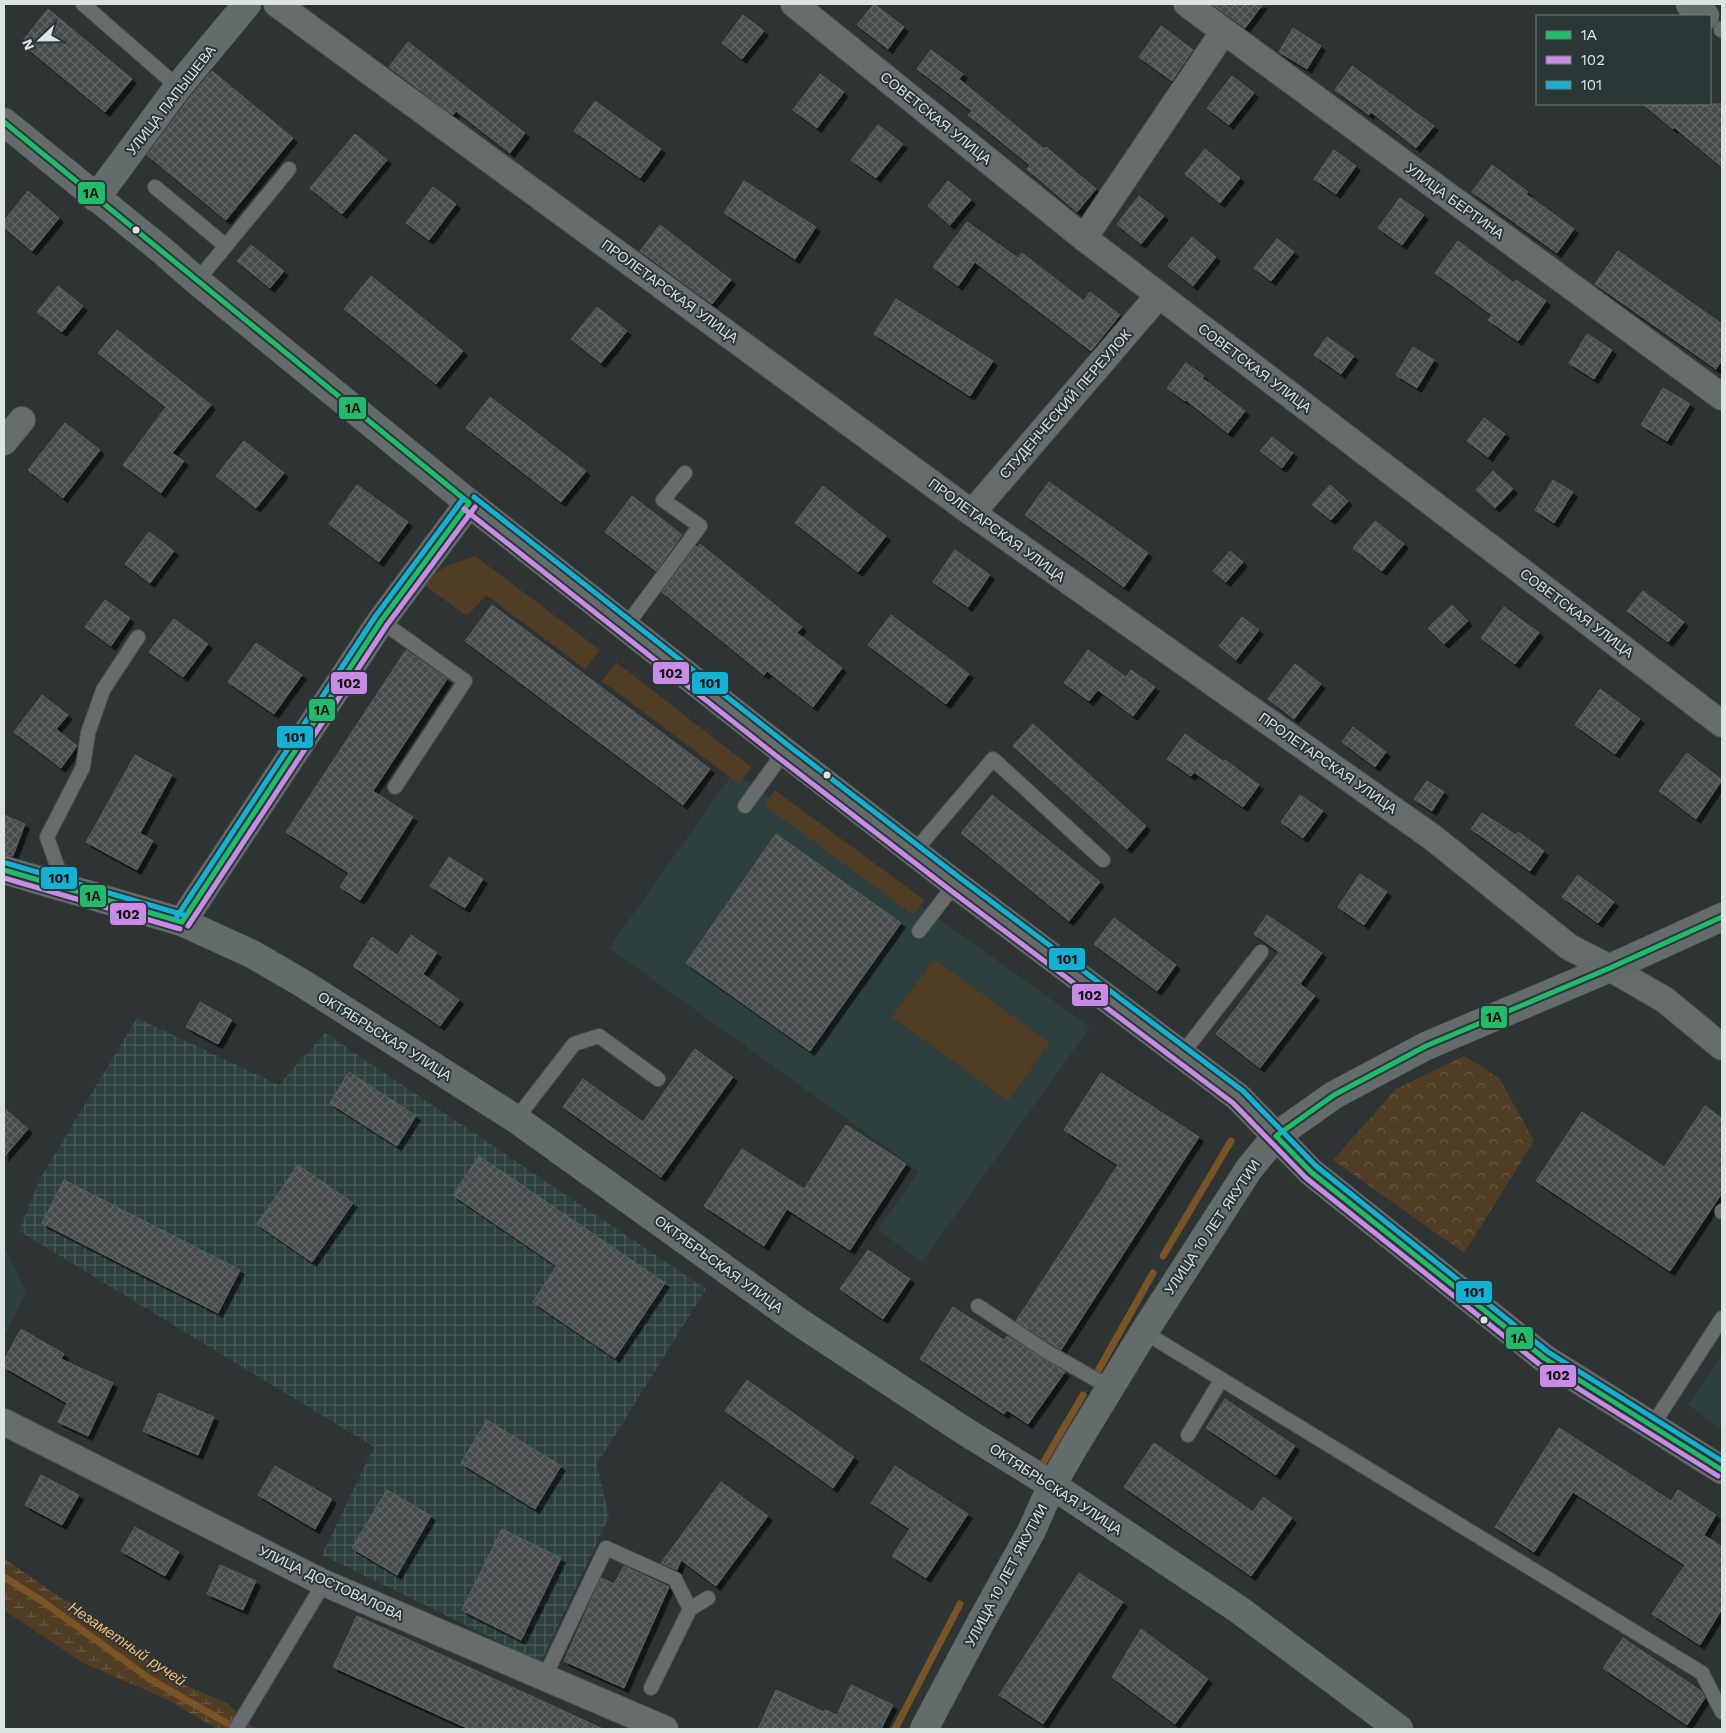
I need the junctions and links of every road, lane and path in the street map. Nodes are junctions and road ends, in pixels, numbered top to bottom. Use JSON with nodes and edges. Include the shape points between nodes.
{"nodes":[{"id":1,"x":83,"y":4,"type":"edge"},
{"id":2,"x":247,"y":4,"type":"edge"},
{"id":3,"x":277,"y":4,"type":"edge"},
{"id":4,"x":794,"y":4,"type":"edge"},
{"id":5,"x":1187,"y":4,"type":"edge"},
{"id":6,"x":1690,"y":4,"type":"edge"},
{"id":7,"x":1704,"y":15,"type":"edge"},
{"id":8,"x":1224,"y":31,"type":"junction"},
{"id":9,"x":178,"y":87,"type":"junction"},
{"id":10,"x":4,"y":122,"type":"edge"},
{"id":11,"x":290,"y":169,"type":"dead end"},
{"id":12,"x":155,"y":187,"type":"dead end"},
{"id":13,"x":96,"y":198,"type":"junction"},
{"id":14,"x":1084,"y":238,"type":"junction"},
{"id":15,"x":226,"y":246,"type":"junction"},
{"id":16,"x":197,"y":281,"type":"junction"},
{"id":17,"x":1159,"y":295,"type":"junction"},
{"id":18,"x":1722,"y":398,"type":"edge"},
{"id":19,"x":22,"y":420,"type":"dead end"},
{"id":20,"x":4,"y":442,"type":"edge"},
{"id":21,"x":684,"y":473,"type":"dead end"},
{"id":22,"x":469,"y":503,"type":"junction"},
{"id":23,"x":972,"y":513,"type":"junction"},
{"id":24,"x":381,"y":620,"type":"junction"},
{"id":25,"x":626,"y":626,"type":"junction"},
{"id":26,"x":138,"y":637,"type":"dead end"},
{"id":27,"x":1722,"y":724,"type":"edge"},
{"id":28,"x":784,"y":752,"type":"junction"},
{"id":29,"x":395,"y":787,"type":"dead end"},
{"id":30,"x":745,"y":806,"type":"dead end"},
{"id":31,"x":914,"y":852,"type":"junction"},
{"id":32,"x":1103,"y":860,"type":"dead end"},
{"id":33,"x":4,"y":870,"type":"edge"},
{"id":34,"x":955,"y":884,"type":"junction"},
{"id":35,"x":65,"y":889,"type":"junction"},
{"id":36,"x":1722,"y":917,"type":"edge"},
{"id":37,"x":182,"y":922,"type":"junction"},
{"id":38,"x":919,"y":931,"type":"dead end"},
{"id":39,"x":1261,"y":952,"type":"dead end"},
{"id":40,"x":1610,"y":968,"type":"junction"},
{"id":41,"x":1722,"y":1047,"type":"edge"},
{"id":42,"x":1182,"y":1054,"type":"junction"},
{"id":43,"x":658,"y":1080,"type":"dead end"},
{"id":44,"x":516,"y":1119,"type":"junction"},
{"id":45,"x":1276,"y":1136,"type":"junction"},
{"id":46,"x":978,"y":1306,"type":"dead end"},
{"id":47,"x":1722,"y":1318,"type":"edge"},
{"id":48,"x":1144,"y":1332,"type":"junction"},
{"id":49,"x":1221,"y":1380,"type":"junction"},
{"id":50,"x":1109,"y":1387,"type":"junction"},
{"id":51,"x":4,"y":1422,"type":"edge"},
{"id":52,"x":1652,"y":1426,"type":"junction"},
{"id":53,"x":1188,"y":1435,"type":"dead end"},
{"id":54,"x":1722,"y":1470,"type":"edge"},
{"id":55,"x":1052,"y":1485,"type":"junction"},
{"id":56,"x":324,"y":1583,"type":"junction"},
{"id":57,"x":708,"y":1598,"type":"dead end"},
{"id":58,"x":690,"y":1609,"type":"junction"},
{"id":59,"x":544,"y":1678,"type":"junction"},
{"id":60,"x":652,"y":1688,"type":"dead end"},
{"id":61,"x":1722,"y":1712,"type":"edge"},
{"id":62,"x":236,"y":1729,"type":"edge"},
{"id":63,"x":665,"y":1729,"type":"edge"},
{"id":64,"x":924,"y":1729,"type":"edge"},
{"id":65,"x":1399,"y":1729,"type":"edge"}],
"edges":[{"from":1,"to":9,"type":"lane"},
{"from":2,"to":9,"type":"main road","name":"УЛИЦА ПАПЫШЕВА"},
{"from":3,"to":23,"type":"street","name":"ПРОЛЕТАРСКАЯ УЛИЦА"},
{"from":4,"to":14,"type":"street","name":"СОВЕТСКАЯ УЛИЦА"},
{"from":5,"to":8,"type":"street","name":"УЛИЦА БЕРТИНА"},
{"from":6,"to":7,"type":"main road"},
{"from":8,"to":14,"type":"street"},
{"from":8,"to":18,"type":"street","name":"УЛИЦА БЕРТИНА"},
{"from":9,"to":13,"type":"main road","name":"УЛИЦА ПАПЫШЕВА"},
{"from":10,"to":13,"type":"main road"},
{"from":11,"to":15,"type":"lane"},
{"from":12,"to":15,"type":"lane"},
{"from":13,"to":16,"type":"main road"},
{"from":14,"to":17,"type":"street","name":"СОВЕТСКАЯ УЛИЦА"},
{"from":15,"to":16,"type":"lane"},
{"from":16,"to":22,"type":"main road"},
{"from":17,"to":23,"type":"street","name":"СТУДЕНЧЕСКИЙ ПЕРЕУЛОК"},
{"from":17,"to":27,"type":"street","name":"СОВЕТСКАЯ УЛИЦА"},
{"from":19,"to":20,"type":"street"},
{"from":21,"to":25,"type":"lane","via":[[663,500],[700,526]]},
{"from":22,"to":24,"type":"main road"},
{"from":22,"to":25,"type":"main road"},
{"from":23,"to":40,"type":"street","name":"ПРОЛЕТАРСКАЯ УЛИЦА","via":[[1432,837],[1569,947]]},
{"from":24,"to":29,"type":"lane","via":[[465,681]]},
{"from":24,"to":37,"type":"main road"},
{"from":25,"to":28,"type":"main road"},
{"from":26,"to":35,"type":"lane","via":[[103,690],[88,733],[83,767],[47,837]]},
{"from":28,"to":30,"type":"lane"},
{"from":28,"to":31,"type":"main road"},
{"from":31,"to":32,"type":"lane","via":[[993,759]]},
{"from":31,"to":34,"type":"main road"},
{"from":33,"to":35,"type":"main road","name":"ОКТЯБРЬСКАЯ УЛИЦА"},
{"from":34,"to":38,"type":"lane"},
{"from":34,"to":42,"type":"main road"},
{"from":35,"to":37,"type":"main road","name":"ОКТЯБРЬСКАЯ УЛИЦА"},
{"from":36,"to":40,"type":"main road","name":"УЛИЦА 10 ЛЕТ ЯКУТИИ"},
{"from":37,"to":44,"type":"main road","name":"ОКТЯБРЬСКАЯ УЛИЦА","via":[[252,954],[302,983]]},
{"from":39,"to":42,"type":"lane"},
{"from":40,"to":41,"type":"street","name":"ПРОЛЕТАРСКАЯ УЛИЦА","via":[[1665,1000]]},
{"from":40,"to":45,"type":"main road","name":"УЛИЦА 10 ЛЕТ ЯКУТИИ","via":[[1426,1046],[1334,1095]]},
{"from":42,"to":45,"type":"main road","via":[[1238,1097]]},
{"from":43,"to":44,"type":"lane","via":[[599,1036],[574,1044]]},
{"from":44,"to":55,"type":"main road","name":"ОКТЯБРЬСКАЯ УЛИЦА","via":[[799,1322]]},
{"from":45,"to":48,"type":"main road","name":"УЛИЦА 10 ЛЕТ ЯКУТИИ","via":[[1249,1168]]},
{"from":45,"to":52,"type":"main road","via":[[1311,1172],[1544,1358]]},
{"from":46,"to":50,"type":"lane","via":[[1046,1351]]},
{"from":47,"to":52,"type":"lane"},
{"from":48,"to":49,"type":"lane"},
{"from":48,"to":50,"type":"main road","name":"УЛИЦА 10 ЛЕТ ЯКУТИИ"},
{"from":49,"to":53,"type":"lane"},
{"from":49,"to":61,"type":"lane","via":[[1702,1673]]},
{"from":50,"to":55,"type":"main road","name":"УЛИЦА 10 ЛЕТ ЯКУТИИ"},
{"from":51,"to":56,"type":"street","name":"УЛИЦА ДОСТОВАЛОВА"},
{"from":52,"to":54,"type":"main road"},
{"from":55,"to":64,"type":"main road","name":"УЛИЦА 10 ЛЕТ ЯКУТИИ","via":[[1031,1532]]},
{"from":55,"to":65,"type":"main road","name":"ОКТЯБРЬСКАЯ УЛИЦА","via":[[1238,1609]]},
{"from":56,"to":59,"type":"street","name":"УЛИЦА ДОСТОВАЛОВА"},
{"from":56,"to":62,"type":"lane"},
{"from":57,"to":58,"type":"lane"},
{"from":58,"to":59,"type":"lane","via":[[675,1579],[606,1548]]},
{"from":58,"to":60,"type":"lane"},
{"from":59,"to":63,"type":"street","name":"УЛИЦА ДОСТОВАЛОВА"}]}
